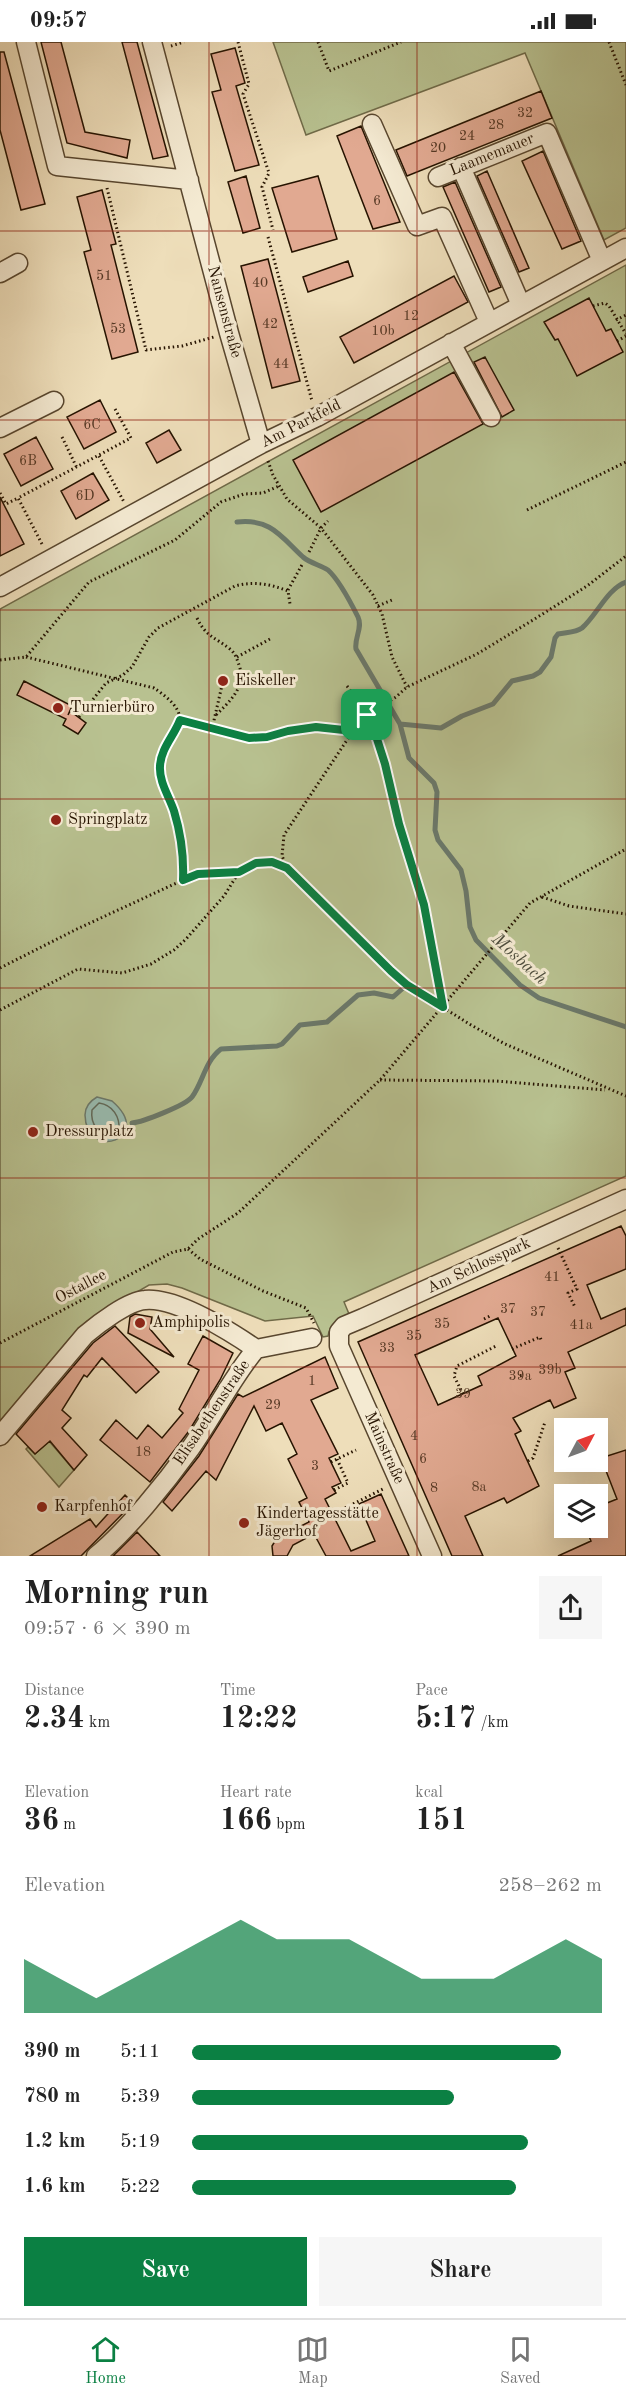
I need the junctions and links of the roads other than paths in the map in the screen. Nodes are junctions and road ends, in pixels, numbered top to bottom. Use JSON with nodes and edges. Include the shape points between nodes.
{"nodes":[{"id":1,"x":26,"y":42,"type":"edge"},
{"id":2,"x":152,"y":42,"type":"edge"},
{"id":3,"x":372,"y":124,"type":"dead end"},
{"id":4,"x":461,"y":167,"type":"junction"},
{"id":5,"x":438,"y":177,"type":"dead end"},
{"id":6,"x":189,"y":180,"type":"junction"},
{"id":7,"x":626,"y":248,"type":"edge"},
{"id":8,"x":602,"y":261,"type":"junction"},
{"id":9,"x":18,"y":263,"type":"dead end"},
{"id":10,"x":0,"y":273,"type":"edge"},
{"id":11,"x":521,"y":305,"type":"junction"},
{"id":12,"x":489,"y":322,"type":"junction"},
{"id":13,"x":451,"y":343,"type":"junction"},
{"id":14,"x":54,"y":401,"type":"dead end"},
{"id":15,"x":491,"y":417,"type":"dead end"},
{"id":16,"x":0,"y":428,"type":"edge"},
{"id":17,"x":261,"y":444,"type":"junction"},
{"id":18,"x":0,"y":587,"type":"edge"},
{"id":19,"x":626,"y":1199,"type":"edge"},
{"id":20,"x":314,"y":1334,"type":"road end"},
{"id":21,"x":337,"y":1338,"type":"joint"},
{"id":22,"x":256,"y":1349,"type":"junction"},
{"id":23,"x":0,"y":1436,"type":"edge"},
{"id":24,"x":96,"y":1556,"type":"edge"},
{"id":25,"x":432,"y":1556,"type":"edge"}],
"edges":[{"from":1,"to":6,"type":"street","via":[[57,166]]},
{"from":2,"to":6,"type":"street","name":"Nansenstraße"},
{"from":3,"to":12,"type":"street","via":[[417,226],[442,218]]},
{"from":4,"to":5,"type":"street","name":"Laamemauer"},
{"from":4,"to":8,"type":"street","name":"Laamemauer","via":[[546,133]]},
{"from":4,"to":11,"type":"street"},
{"from":6,"to":17,"type":"street","name":"Nansenstraße"},
{"from":7,"to":8,"type":"street","name":"Am Parkfeld"},
{"from":8,"to":11,"type":"street","name":"Am Parkfeld"},
{"from":9,"to":10,"type":"street"},
{"from":11,"to":12,"type":"street","name":"Am Parkfeld"},
{"from":12,"to":13,"type":"street","name":"Am Parkfeld"},
{"from":13,"to":15,"type":"street"},
{"from":13,"to":17,"type":"street","name":"Am Parkfeld"},
{"from":14,"to":16,"type":"street"},
{"from":17,"to":18,"type":"street","name":"Am Parkfeld"},
{"from":19,"to":21,"type":"street","name":"Am Schlosspark","via":[[344,1326]]},
{"from":20,"to":22,"type":"street"},
{"from":21,"to":25,"type":"street","name":"Mainstraße"},
{"from":22,"to":23,"type":"street","via":[[177,1306],[139,1301],[85,1335]]},
{"from":22,"to":24,"type":"street","name":"Elisabethenstraße","via":[[190,1449],[132,1520]]}]}
